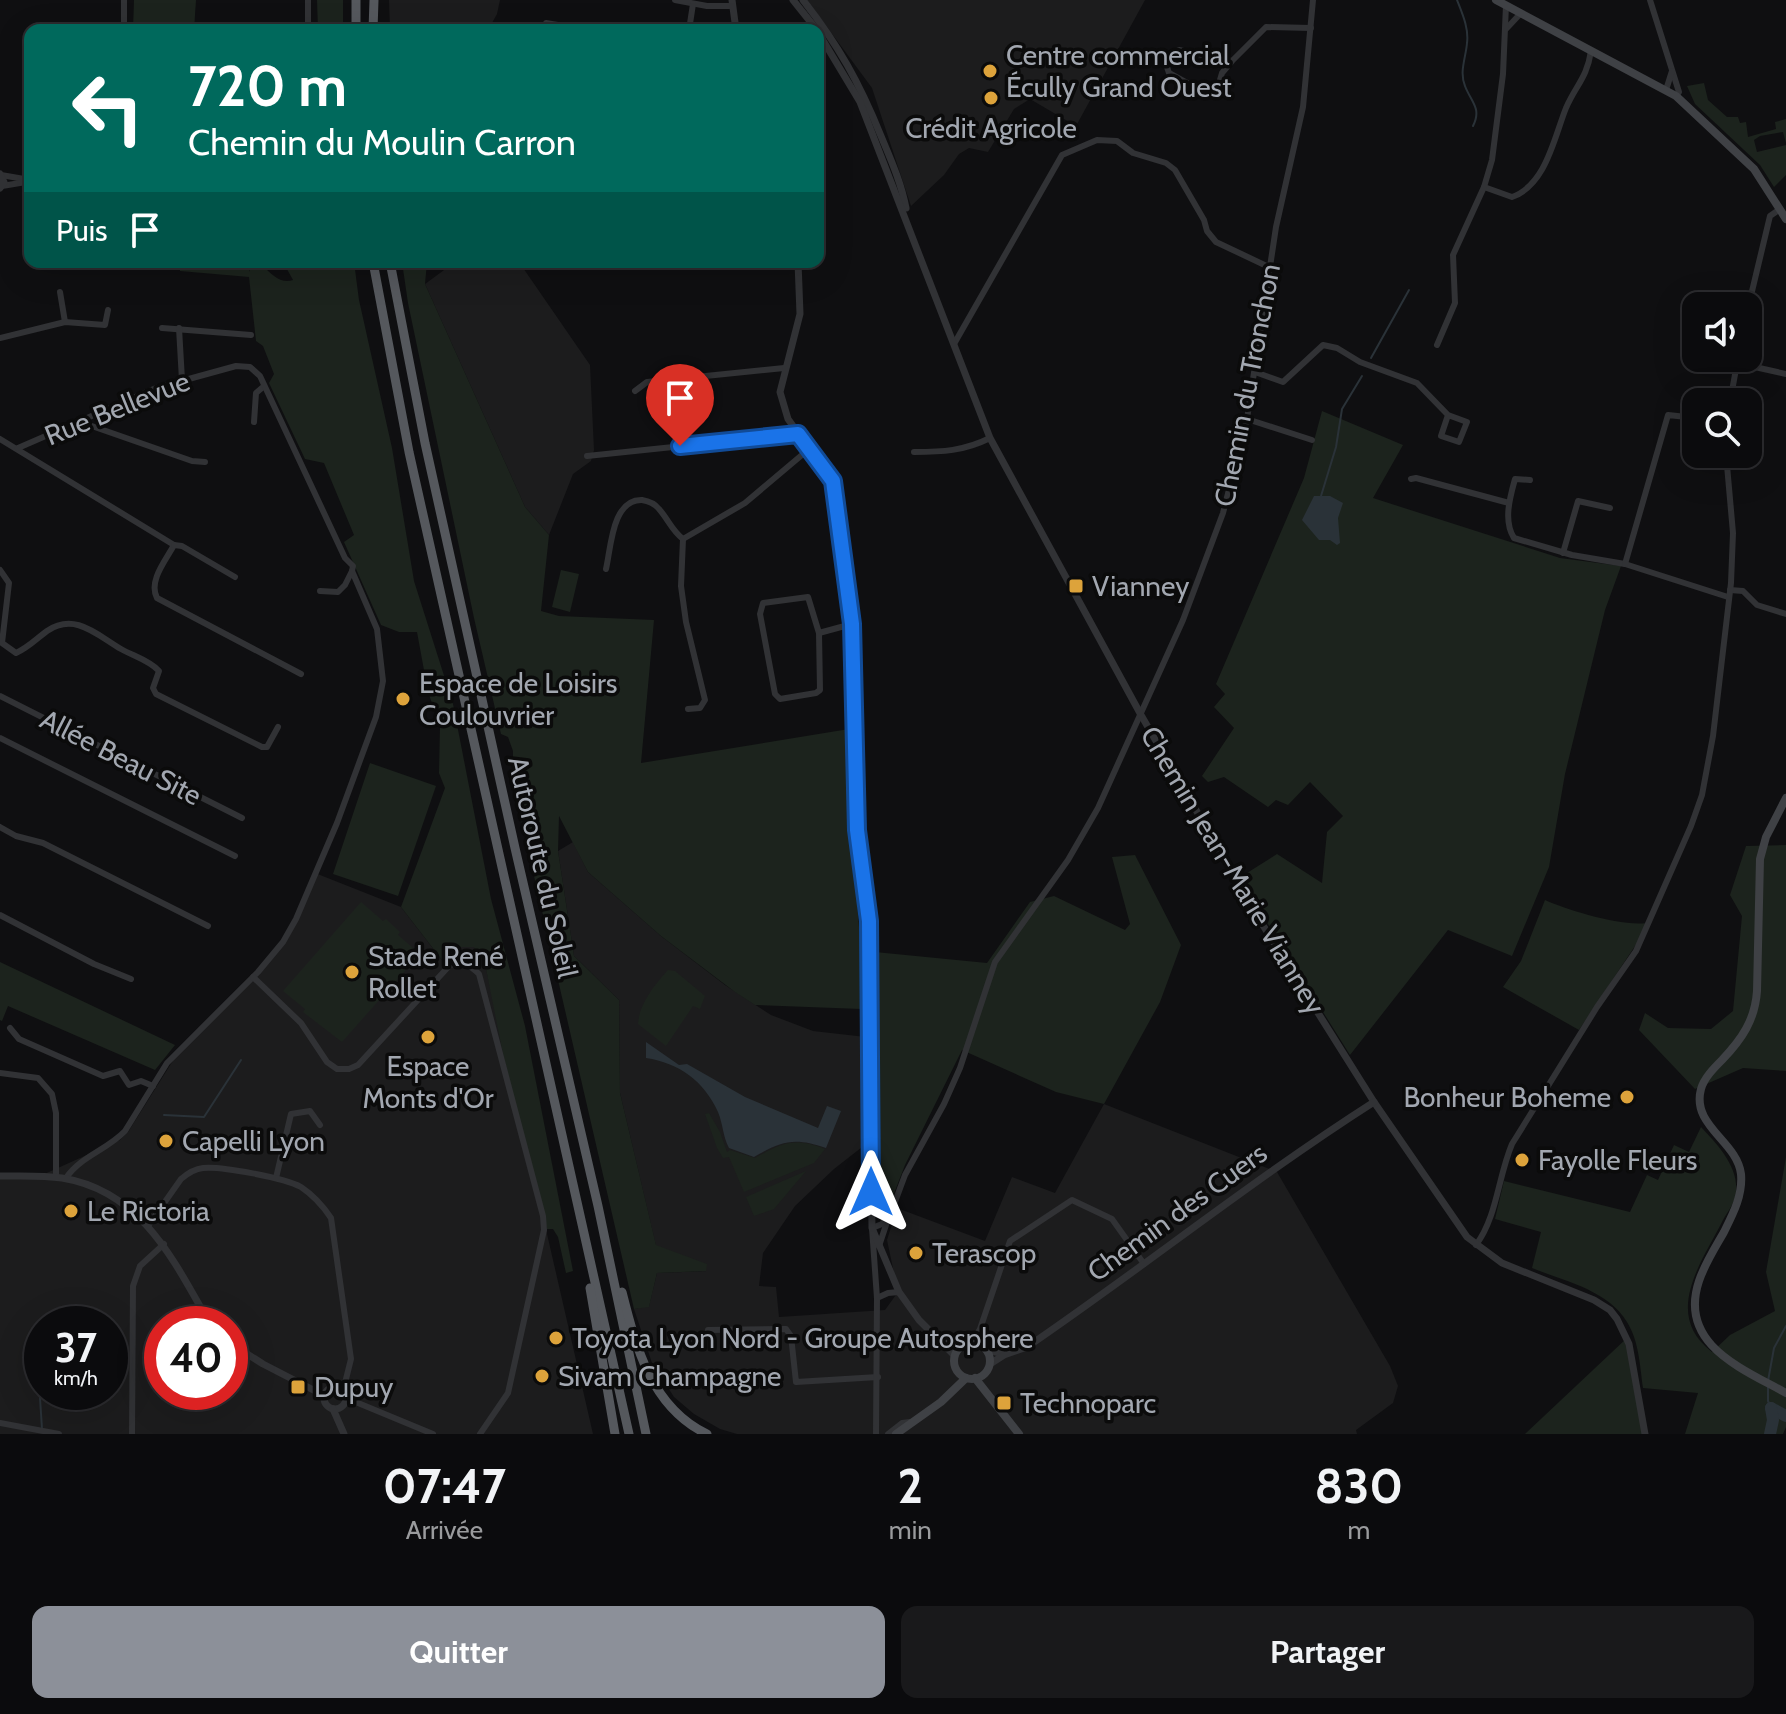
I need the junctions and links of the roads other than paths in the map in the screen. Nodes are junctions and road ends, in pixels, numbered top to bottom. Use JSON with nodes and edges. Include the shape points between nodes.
{"nodes":[{"id":1,"x":124,"y":0,"type":"edge"},
{"id":2,"x":308,"y":0,"type":"edge"},
{"id":3,"x":356,"y":0,"type":"edge"},
{"id":4,"x":374,"y":0,"type":"edge"},
{"id":5,"x":675,"y":0,"type":"edge"},
{"id":6,"x":793,"y":0,"type":"edge"},
{"id":7,"x":803,"y":0,"type":"edge"},
{"id":8,"x":1313,"y":0,"type":"edge"},
{"id":9,"x":1496,"y":0,"type":"edge"},
{"id":10,"x":1650,"y":0,"type":"edge"},
{"id":11,"x":734,"y":2,"type":"edge"},
{"id":12,"x":693,"y":4,"type":"junction"},
{"id":13,"x":1506,"y":5,"type":"junction"},
{"id":14,"x":1521,"y":13,"type":"junction"},
{"id":15,"x":546,"y":23,"type":"dead end"},
{"id":16,"x":124,"y":24,"type":"edge"},
{"id":17,"x":308,"y":24,"type":"edge"},
{"id":18,"x":356,"y":24,"type":"edge"},
{"id":19,"x":373,"y":24,"type":"edge"},
{"id":20,"x":552,"y":24,"type":"edge"},
{"id":21,"x":690,"y":24,"type":"edge"},
{"id":22,"x":736,"y":24,"type":"edge"},
{"id":23,"x":812,"y":24,"type":"edge"},
{"id":24,"x":820,"y":24,"type":"edge"},
{"id":25,"x":1311,"y":28,"type":"junction"},
{"id":26,"x":824,"y":29,"type":"edge"},
{"id":27,"x":1506,"y":29,"type":"junction"},
{"id":28,"x":824,"y":40,"type":"edge"},
{"id":29,"x":1591,"y":51,"type":"junction"},
{"id":30,"x":1604,"y":57,"type":"junction"},
{"id":31,"x":1232,"y":61,"type":"junction"},
{"id":32,"x":1588,"y":69,"type":"junction"},
{"id":33,"x":1672,"y":71,"type":"junction"},
{"id":34,"x":1666,"y":90,"type":"junction"},
{"id":35,"x":1676,"y":96,"type":"junction"},
{"id":36,"x":863,"y":100,"type":"junction"},
{"id":37,"x":1,"y":174,"type":"edge"},
{"id":38,"x":24,"y":179,"type":"edge"},
{"id":39,"x":24,"y":181,"type":"edge"},
{"id":40,"x":1,"y":187,"type":"edge"},
{"id":41,"x":1484,"y":187,"type":"junction"},
{"id":42,"x":1780,"y":209,"type":"junction"},
{"id":43,"x":1786,"y":219,"type":"edge"},
{"id":44,"x":374,"y":268,"type":"edge"},
{"id":45,"x":391,"y":268,"type":"edge"},
{"id":46,"x":798,"y":268,"type":"edge"},
{"id":47,"x":1271,"y":268,"type":"junction"},
{"id":48,"x":60,"y":292,"type":"dead end"},
{"id":49,"x":1752,"y":292,"type":"edge"},
{"id":50,"x":108,"y":310,"type":"dead end"},
{"id":51,"x":65,"y":322,"type":"junction"},
{"id":52,"x":162,"y":328,"type":"dead end"},
{"id":53,"x":179,"y":328,"type":"junction"},
{"id":54,"x":251,"y":335,"type":"dead end"},
{"id":55,"x":0,"y":338,"type":"edge"},
{"id":56,"x":954,"y":344,"type":"junction"},
{"id":57,"x":1437,"y":345,"type":"dead end"},
{"id":58,"x":784,"y":368,"type":"junction"},
{"id":59,"x":1762,"y":368,"type":"edge"},
{"id":60,"x":1255,"y":372,"type":"junction"},
{"id":61,"x":1786,"y":374,"type":"edge"},
{"id":62,"x":694,"y":377,"type":"junction"},
{"id":63,"x":182,"y":380,"type":"junction"},
{"id":64,"x":263,"y":387,"type":"junction"},
{"id":65,"x":635,"y":391,"type":"dead end"},
{"id":66,"x":697,"y":409,"type":"dead end"},
{"id":67,"x":1448,"y":415,"type":"junction"},
{"id":68,"x":1682,"y":416,"type":"edge"},
{"id":69,"x":1247,"y":419,"type":"junction"},
{"id":70,"x":81,"y":420,"type":"junction"},
{"id":71,"x":254,"y":422,"type":"dead end"},
{"id":72,"x":798,"y":434,"type":"junction"},
{"id":73,"x":990,"y":438,"type":"junction"},
{"id":74,"x":0,"y":439,"type":"edge"},
{"id":75,"x":1312,"y":440,"type":"dead end"},
{"id":76,"x":18,"y":448,"type":"junction"},
{"id":77,"x":809,"y":449,"type":"junction"},
{"id":78,"x":914,"y":452,"type":"dead end"},
{"id":79,"x":587,"y":456,"type":"dead end"},
{"id":80,"x":205,"y":462,"type":"dead end"},
{"id":81,"x":1727,"y":468,"type":"edge"},
{"id":82,"x":1411,"y":479,"type":"dead end"},
{"id":83,"x":1530,"y":480,"type":"dead end"},
{"id":84,"x":1509,"y":503,"type":"junction"},
{"id":85,"x":1610,"y":508,"type":"dead end"},
{"id":86,"x":683,"y":539,"type":"junction"},
{"id":87,"x":174,"y":545,"type":"junction"},
{"id":88,"x":1563,"y":553,"type":"junction"},
{"id":89,"x":1625,"y":564,"type":"junction"},
{"id":90,"x":606,"y":569,"type":"dead end"},
{"id":91,"x":0,"y":570,"type":"edge"},
{"id":92,"x":352,"y":571,"type":"junction"},
{"id":93,"x":235,"y":577,"type":"dead end"},
{"id":94,"x":320,"y":591,"type":"dead end"},
{"id":95,"x":1729,"y":593,"type":"junction"},
{"id":96,"x":1786,"y":614,"type":"edge"},
{"id":97,"x":852,"y":624,"type":"junction"},
{"id":98,"x":819,"y":633,"type":"junction"},
{"id":99,"x":301,"y":674,"type":"dead end"},
{"id":100,"x":0,"y":696,"type":"edge"},
{"id":101,"x":688,"y":709,"type":"dead end"},
{"id":102,"x":1141,"y":715,"type":"junction"},
{"id":103,"x":278,"y":727,"type":"dead end"},
{"id":104,"x":0,"y":738,"type":"edge"},
{"id":105,"x":1786,"y":798,"type":"edge"},
{"id":106,"x":242,"y":818,"type":"dead end"},
{"id":107,"x":0,"y":827,"type":"edge"},
{"id":108,"x":235,"y":856,"type":"dead end"},
{"id":109,"x":0,"y":915,"type":"edge"},
{"id":110,"x":208,"y":926,"type":"dead end"},
{"id":111,"x":253,"y":977,"type":"junction"},
{"id":112,"x":131,"y":979,"type":"dead end"},
{"id":113,"x":10,"y":1028,"type":"dead end"},
{"id":114,"x":0,"y":1073,"type":"edge"},
{"id":115,"x":153,"y":1086,"type":"junction"},
{"id":116,"x":1374,"y":1102,"type":"junction"},
{"id":117,"x":320,"y":1125,"type":"dead end"},
{"id":118,"x":0,"y":1176,"type":"edge"},
{"id":119,"x":56,"y":1177,"type":"junction"},
{"id":120,"x":66,"y":1178,"type":"junction"},
{"id":121,"x":276,"y":1178,"type":"junction"},
{"id":122,"x":598,"y":1206,"type":"junction"},
{"id":123,"x":892,"y":1210,"type":"junction"},
{"id":124,"x":148,"y":1226,"type":"junction"},
{"id":125,"x":872,"y":1228,"type":"junction"},
{"id":126,"x":584,"y":1237,"type":"junction"},
{"id":127,"x":164,"y":1244,"type":"junction"},
{"id":128,"x":1476,"y":1245,"type":"junction"},
{"id":129,"x":879,"y":1246,"type":"junction"},
{"id":130,"x":1144,"y":1264,"type":"junction"},
{"id":131,"x":899,"y":1292,"type":"junction"},
{"id":132,"x":877,"y":1298,"type":"junction"},
{"id":133,"x":200,"y":1306,"type":"edge"},
{"id":134,"x":708,"y":1330,"type":"dead end"},
{"id":135,"x":938,"y":1337,"type":"junction"},
{"id":136,"x":979,"y":1346,"type":"junction"},
{"id":137,"x":960,"y":1347,"type":"junction"},
{"id":138,"x":248,"y":1354,"type":"edge"},
{"id":139,"x":1004,"y":1355,"type":"junction"},
{"id":140,"x":955,"y":1356,"type":"junction"},
{"id":141,"x":990,"y":1364,"type":"junction"},
{"id":142,"x":970,"y":1376,"type":"junction"},
{"id":143,"x":878,"y":1377,"type":"junction"},
{"id":144,"x":342,"y":1392,"type":"junction"},
{"id":145,"x":1786,"y":1393,"type":"edge"},
{"id":146,"x":326,"y":1394,"type":"junction"},
{"id":147,"x":336,"y":1408,"type":"junction"},
{"id":148,"x":913,"y":1422,"type":"junction"},
{"id":149,"x":0,"y":1423,"type":"edge"},
{"id":150,"x":875,"y":1432,"type":"edge"},
{"id":151,"x":344,"y":1433,"type":"edge"},
{"id":152,"x":59,"y":1434,"type":"edge"},
{"id":153,"x":132,"y":1434,"type":"edge"},
{"id":154,"x":433,"y":1434,"type":"edge"},
{"id":155,"x":480,"y":1434,"type":"edge"},
{"id":156,"x":615,"y":1434,"type":"edge"},
{"id":157,"x":629,"y":1434,"type":"edge"},
{"id":158,"x":646,"y":1434,"type":"edge"},
{"id":159,"x":707,"y":1434,"type":"edge"},
{"id":160,"x":888,"y":1434,"type":"edge"},
{"id":161,"x":896,"y":1434,"type":"edge"},
{"id":162,"x":1019,"y":1434,"type":"edge"},
{"id":163,"x":1645,"y":1434,"type":"edge"}],
"edges":[{"from":1,"to":16,"type":"street"},
{"from":2,"to":17,"type":"street"},
{"from":3,"to":18,"type":"highway"},
{"from":4,"to":19,"type":"highway"},
{"from":5,"to":12,"type":"street"},
{"from":6,"to":23,"type":"street","name":"Chemin Jean-Marie Vianney"},
{"from":7,"to":24,"type":"street","name":"Chemin Jean-Marie Vianney"},
{"from":8,"to":25,"type":"street","name":"Chemin du Tronchon"},
{"from":9,"to":13,"type":"main road"},
{"from":10,"to":33,"type":"street"},
{"from":11,"to":12,"type":"street"},
{"from":11,"to":22,"type":"street"},
{"from":12,"to":21,"type":"street"},
{"from":13,"to":14,"type":"main road"},
{"from":13,"to":27,"type":"street"},
{"from":14,"to":27,"type":"street"},
{"from":14,"to":29,"type":"main road"},
{"from":15,"to":20,"type":"street"},
{"from":25,"to":31,"type":"street","via":[[1266,27]]},
{"from":25,"to":47,"type":"street","name":"Chemin du Tronchon","via":[[1303,107]]},
{"from":26,"to":36,"type":"street","name":"Chemin Jean-Marie Vianney","via":[[848,62]]},
{"from":27,"to":41,"type":"street","via":[[1492,160]]},
{"from":28,"to":36,"type":"street","name":"Chemin Jean-Marie Vianney"},
{"from":29,"to":30,"type":"main road"},
{"from":29,"to":32,"type":"street"},
{"from":30,"to":32,"type":"street"},
{"from":30,"to":34,"type":"main road"},
{"from":31,"to":31,"type":"street","via":[[1179,50],[1166,64],[1169,73],[1207,94],[1217,90]]},
{"from":32,"to":41,"type":"street","via":[[1536,181],[1512,197]]},
{"from":33,"to":34,"type":"street"},
{"from":33,"to":35,"type":"street"},
{"from":34,"to":35,"type":"main road"},
{"from":35,"to":42,"type":"main road","via":[[1754,169]]},
{"from":36,"to":56,"type":"street","name":"Chemin Jean-Marie Vianney","via":[[901,184],[908,222]]},
{"from":37,"to":38,"type":"street"},
{"from":37,"to":40,"type":"street"},
{"from":39,"to":40,"type":"street"},
{"from":41,"to":57,"type":"street","via":[[1453,255],[1455,303]]},
{"from":42,"to":43,"type":"main road"},
{"from":42,"to":49,"type":"street","via":[[1770,216]]},
{"from":44,"to":126,"type":"highway","name":"Autoroute du Soleil","via":[[409,452]]},
{"from":45,"to":122,"type":"highway","name":"Autoroute du Soleil"},
{"from":46,"to":58,"type":"street","via":[[800,314]]},
{"from":47,"to":56,"type":"street","via":[[1216,242],[1166,163],[1133,153],[1117,141],[1097,140],[1062,155]]},
{"from":47,"to":60,"type":"street","name":"Chemin du Tronchon"},
{"from":48,"to":51,"type":"street"},
{"from":50,"to":51,"type":"street","via":[[105,325]]},
{"from":51,"to":55,"type":"street"},
{"from":52,"to":53,"type":"street"},
{"from":53,"to":54,"type":"street"},
{"from":53,"to":63,"type":"street"},
{"from":56,"to":73,"type":"street","name":"Chemin Jean-Marie Vianney"},
{"from":58,"to":62,"type":"street"},
{"from":58,"to":72,"type":"street","via":[[781,400]]},
{"from":59,"to":61,"type":"street"},
{"from":60,"to":67,"type":"street","via":[[1283,382],[1323,345],[1337,348],[1417,383]]},
{"from":60,"to":69,"type":"street","name":"Chemin du Tronchon"},
{"from":62,"to":65,"type":"street","via":[[647,382]]},
{"from":62,"to":66,"type":"street"},
{"from":63,"to":64,"type":"street","name":"Rue Bellevue","via":[[245,365],[260,376]]},
{"from":63,"to":70,"type":"street","name":"Rue Bellevue"},
{"from":64,"to":71,"type":"street","via":[[256,393]]},
{"from":64,"to":92,"type":"street"},
{"from":67,"to":67,"type":"street","via":[[1441,436],[1459,442],[1467,422]]},
{"from":68,"to":89,"type":"street","via":[[1668,415]]},
{"from":69,"to":75,"type":"street"},
{"from":69,"to":102,"type":"street","name":"Chemin du Tronchon","via":[[1223,513]]},
{"from":70,"to":76,"type":"street","name":"Rue Bellevue"},
{"from":70,"to":80,"type":"street"},
{"from":72,"to":77,"type":"street"},
{"from":72,"to":79,"type":"street"},
{"from":73,"to":78,"type":"street","via":[[950,452]]},
{"from":73,"to":102,"type":"street","name":"Chemin Jean-Marie Vianney"},
{"from":74,"to":76,"type":"street"},
{"from":76,"to":87,"type":"street"},
{"from":77,"to":86,"type":"street","via":[[745,503]]},
{"from":77,"to":97,"type":"street","via":[[833,481]]},
{"from":81,"to":95,"type":"street","via":[[1733,533]]},
{"from":82,"to":84,"type":"street"},
{"from":83,"to":84,"type":"street","via":[[1515,479]]},
{"from":84,"to":88,"type":"street","via":[[1514,538]]},
{"from":85,"to":88,"type":"street","via":[[1578,501]]},
{"from":86,"to":90,"type":"street","via":[[657,506],[634,501],[618,517]]},
{"from":86,"to":101,"type":"street","via":[[683,598],[705,700],[700,708]]},
{"from":87,"to":93,"type":"street"},
{"from":87,"to":99,"type":"street","via":[[154,583],[157,598]]},
{"from":88,"to":89,"type":"street"},
{"from":89,"to":95,"type":"street"},
{"from":91,"to":103,"type":"street","via":[[9,583],[2,643],[16,653],[62,624],[78,623],[153,665],[159,671],[156,694],[262,747]]},
{"from":92,"to":94,"type":"street","via":[[338,592]]},
{"from":92,"to":111,"type":"street","via":[[379,640],[383,681],[378,707],[296,919]]},
{"from":95,"to":96,"type":"street","via":[[1743,591],[1757,605]]},
{"from":95,"to":128,"type":"street","via":[[1713,736],[1691,826],[1636,951],[1512,1144],[1488,1226]]},
{"from":97,"to":98,"type":"street"},
{"from":97,"to":125,"type":"street","via":[[857,830],[869,921]]},
{"from":98,"to":98,"type":"street","via":[[808,597],[763,603],[760,614],[780,699],[820,690]]},
{"from":100,"to":106,"type":"street","name":"Allée Beau Site"},
{"from":102,"to":116,"type":"street","name":"Chemin Jean-Marie Vianney","via":[[1259,919]]},
{"from":102,"to":123,"type":"street","name":"Chemin du Tronchon","via":[[1083,838],[995,962],[960,1068]]},
{"from":104,"to":108,"type":"street"},
{"from":105,"to":145,"type":"main road","via":[[1760,859],[1754,1011],[1743,1036],[1703,1082],[1699,1099],[1703,1117],[1735,1155],[1741,1180],[1738,1201],[1695,1298],[1702,1334],[1716,1352]]},
{"from":107,"to":110,"type":"street","via":[[43,843]]},
{"from":109,"to":112,"type":"street"},
{"from":111,"to":115,"type":"street","via":[[173,1057]]},
{"from":111,"to":155,"type":"street","via":[[301,1023],[327,1062],[349,1069],[450,965],[470,964],[479,974],[544,1230],[508,1393]]},
{"from":113,"to":115,"type":"street","via":[[19,1039],[103,1076],[120,1071],[129,1085],[141,1081]]},
{"from":114,"to":119,"type":"street","via":[[38,1078],[52,1094]]},
{"from":115,"to":120,"type":"street","via":[[121,1136]]},
{"from":116,"to":128,"type":"street","name":"Chemin Jean-Marie Vianney","via":[[1457,1227]]},
{"from":116,"to":130,"type":"street","name":"Chemin des Cuers","via":[[1307,1144]]},
{"from":117,"to":121,"type":"street","via":[[310,1111],[291,1114]]},
{"from":118,"to":119,"type":"street"},
{"from":119,"to":120,"type":"street"},
{"from":120,"to":124,"type":"street","via":[[107,1195]]},
{"from":121,"to":124,"type":"street","via":[[196,1169],[176,1184]]},
{"from":121,"to":144,"type":"street","via":[[300,1187],[331,1218],[351,1359]]},
{"from":122,"to":158,"type":"highway","name":"Autoroute du Soleil"},
{"from":122,"to":159,"type":"highway","via":[[644,1366],[673,1409]]},
{"from":123,"to":125,"type":"street","name":"Chemin du Tronchon"},
{"from":123,"to":129,"type":"street"},
{"from":124,"to":127,"type":"street"},
{"from":125,"to":129,"type":"street"},
{"from":125,"to":132,"type":"street"},
{"from":126,"to":156,"type":"highway"},
{"from":126,"to":157,"type":"highway","name":"Autoroute du Soleil"},
{"from":127,"to":133,"type":"street"},
{"from":127,"to":153,"type":"street","via":[[140,1266],[133,1286]]},
{"from":128,"to":163,"type":"street","name":"Chemin Jean-Marie Vianney","via":[[1502,1263],[1610,1310],[1627,1338]]},
{"from":129,"to":131,"type":"street"},
{"from":130,"to":136,"type":"street","via":[[1112,1219],[1072,1200],[1010,1241]]},
{"from":130,"to":139,"type":"street","name":"Chemin des Cuers","via":[[1027,1347]]},
{"from":131,"to":132,"type":"street"},
{"from":131,"to":135,"type":"street"},
{"from":132,"to":143,"type":"street"},
{"from":134,"to":143,"type":"street","via":[[786,1329],[796,1382]]},
{"from":135,"to":137,"type":"street"},
{"from":135,"to":140,"type":"street"},
{"from":136,"to":137,"type":"main road"},
{"from":136,"to":139,"type":"street"},
{"from":136,"to":141,"type":"main road"},
{"from":137,"to":140,"type":"main road"},
{"from":138,"to":146,"type":"street"},
{"from":139,"to":141,"type":"street","name":"Chemin des Cuers"},
{"from":140,"to":142,"type":"main road"},
{"from":141,"to":142,"type":"main road"},
{"from":142,"to":148,"type":"main road"},
{"from":142,"to":162,"type":"main road"},
{"from":143,"to":150,"type":"street"},
{"from":144,"to":146,"type":"street"},
{"from":144,"to":147,"type":"street"},
{"from":144,"to":154,"type":"street"},
{"from":146,"to":147,"type":"street","via":[[326,1403]]},
{"from":147,"to":151,"type":"street"},
{"from":148,"to":160,"type":"street"},
{"from":148,"to":161,"type":"main road"},
{"from":149,"to":152,"type":"street"}]}
